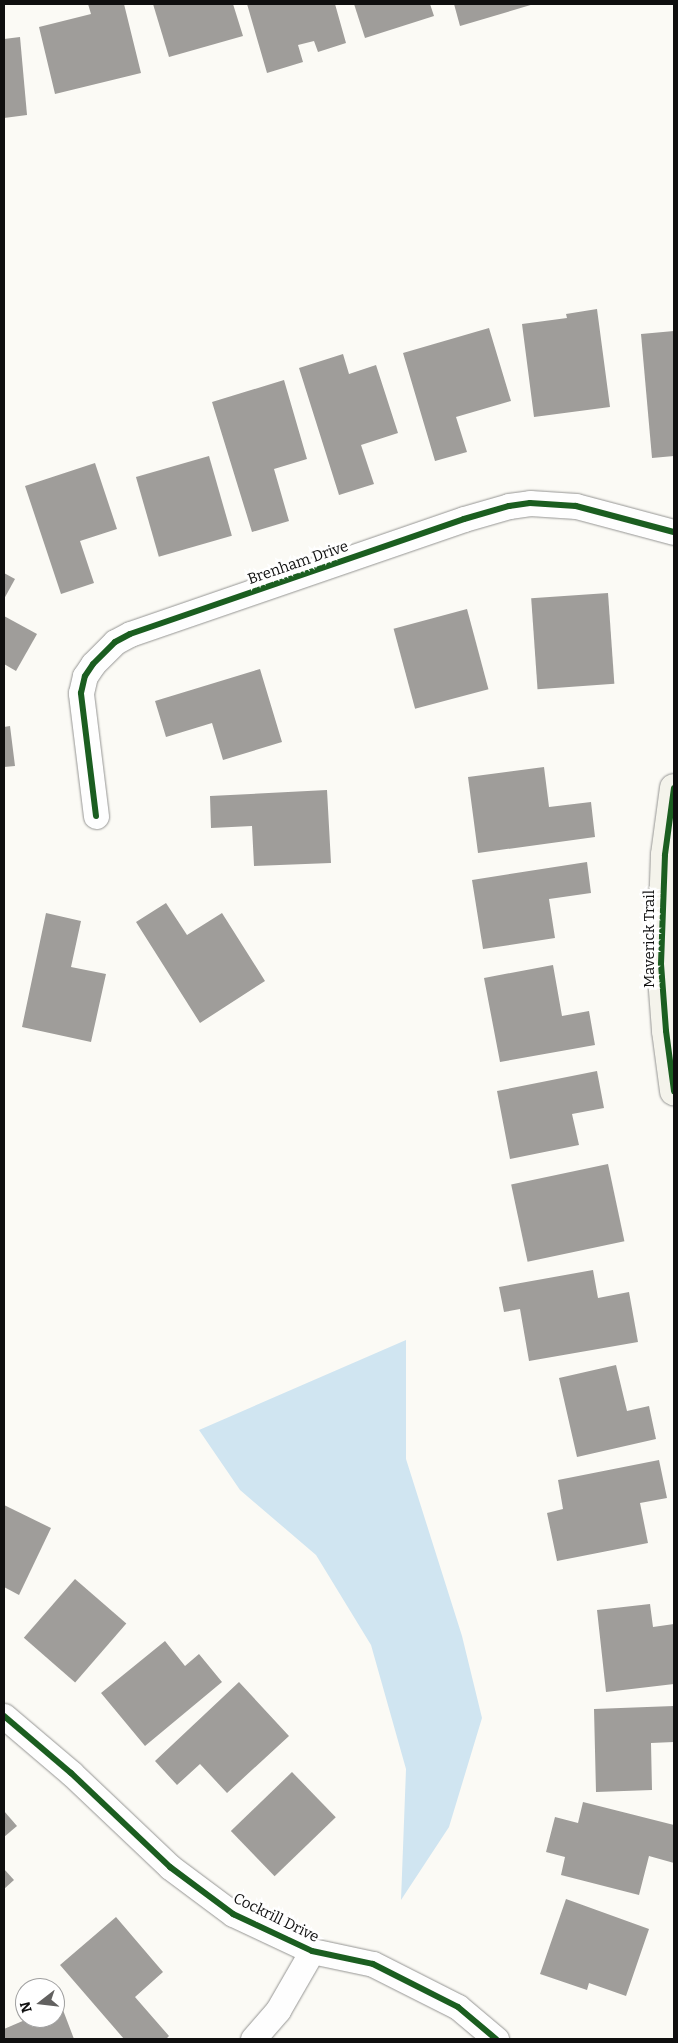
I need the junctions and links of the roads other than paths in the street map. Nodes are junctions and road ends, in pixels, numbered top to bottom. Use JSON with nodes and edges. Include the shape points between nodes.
{"nodes":[{"id":1,"x":674,"y":532,"type":"edge"},
{"id":2,"x":674,"y":788,"type":"edge"},
{"id":3,"x":96,"y":816,"type":"dead end"},
{"id":4,"x":670,"y":1030,"type":"edge"},
{"id":5,"x":674,"y":1091,"type":"edge"},
{"id":6,"x":4,"y":1716,"type":"edge"},
{"id":7,"x":312,"y":1951,"type":"junction"},
{"id":8,"x":253,"y":2039,"type":"edge"},
{"id":9,"x":496,"y":2039,"type":"edge"}],
"edges":[{"from":1,"to":3,"type":"street","name":"Brenham Drive","via":[[576,506],[530,503],[509,506],[130,634],[115,642],[92,664],[81,693]]},
{"from":2,"to":4,"type":"street","name":"Maverick Trail","via":[[662,895],[661,964]]},
{"from":4,"to":5,"type":"street","name":"Maverick Trail"},
{"from":6,"to":7,"type":"street","name":"Cockrill Drive","via":[[71,1773],[170,1867],[233,1914]]},
{"from":7,"to":8,"type":"street","via":[[278,2010]]},
{"from":7,"to":9,"type":"street","name":"Cockrill Drive","via":[[373,1964],[458,2007]]}]}
